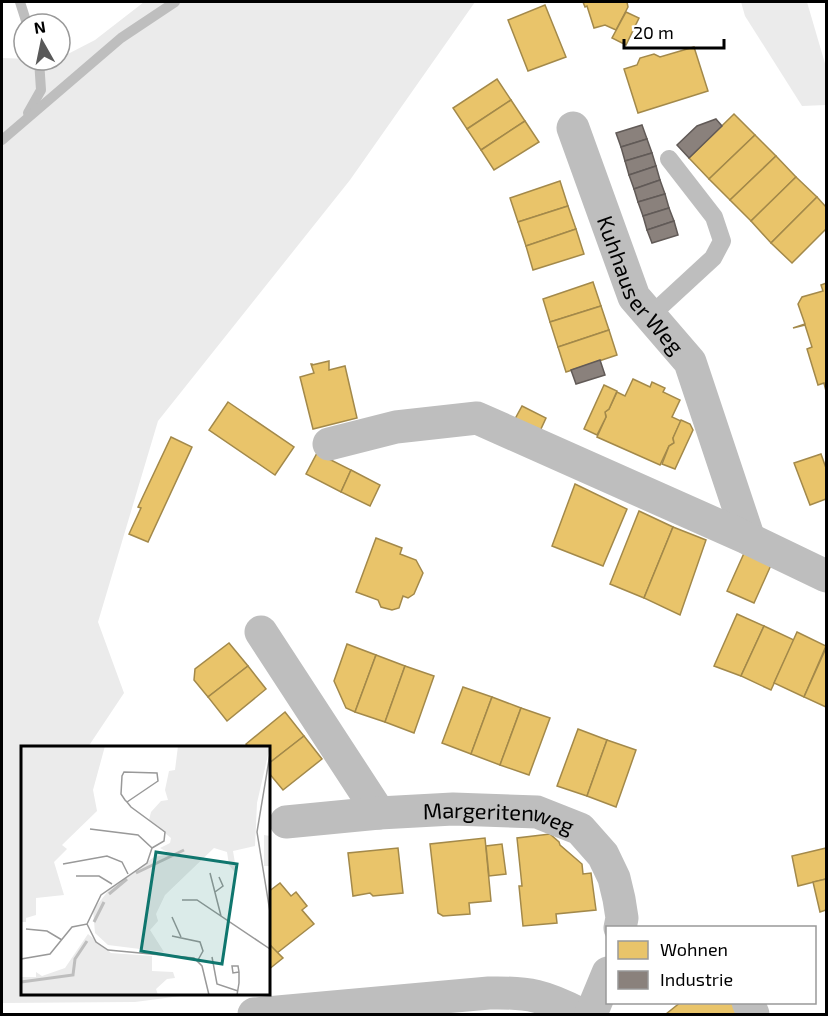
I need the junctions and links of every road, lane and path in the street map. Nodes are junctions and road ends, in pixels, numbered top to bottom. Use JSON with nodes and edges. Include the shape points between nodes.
{"nodes":[{"id":1,"x":573,"y":128,"type":"dead end"},
{"id":2,"x":669,"y":159,"type":"dead end"},
{"id":3,"x":650,"y":316,"type":"junction"},
{"id":4,"x":329,"y":444,"type":"dead end"},
{"id":5,"x":749,"y":539,"type":"junction"},
{"id":6,"x":826,"y":576,"type":"edge"},
{"id":7,"x":261,"y":632,"type":"dead end"},
{"id":8,"x":379,"y":813,"type":"junction"},
{"id":9,"x":286,"y":822,"type":"dead end"},
{"id":10,"x":620,"y":926,"type":"edge"},
{"id":11,"x":606,"y":978,"type":"edge"},
{"id":12,"x":254,"y":1014,"type":"edge"},
{"id":13,"x":580,"y":1014,"type":"edge"},
{"id":14,"x":591,"y":1014,"type":"edge"}],
"edges":[{"from":1,"to":3,"type":"street","name":"Kuhhauser Weg","via":[[634,297]]},
{"from":2,"to":3,"type":"lane","via":[[714,217],[722,241],[713,258]]},
{"from":3,"to":5,"type":"street","name":"Kuhhauser Weg","via":[[690,362]]},
{"from":4,"to":5,"type":"street","via":[[396,427],[477,418]]},
{"from":5,"to":6,"type":"street"},
{"from":7,"to":8,"type":"street"},
{"from":8,"to":9,"type":"street","name":"Margeritenweg"},
{"from":8,"to":10,"type":"street","name":"Margeritenweg","via":[[453,809],[537,812],[563,821],[580,829],[603,855],[614,878]]},
{"from":11,"to":14,"type":"street"},
{"from":12,"to":13,"type":"street","via":[[489,993],[521,993],[548,999]]}]}
